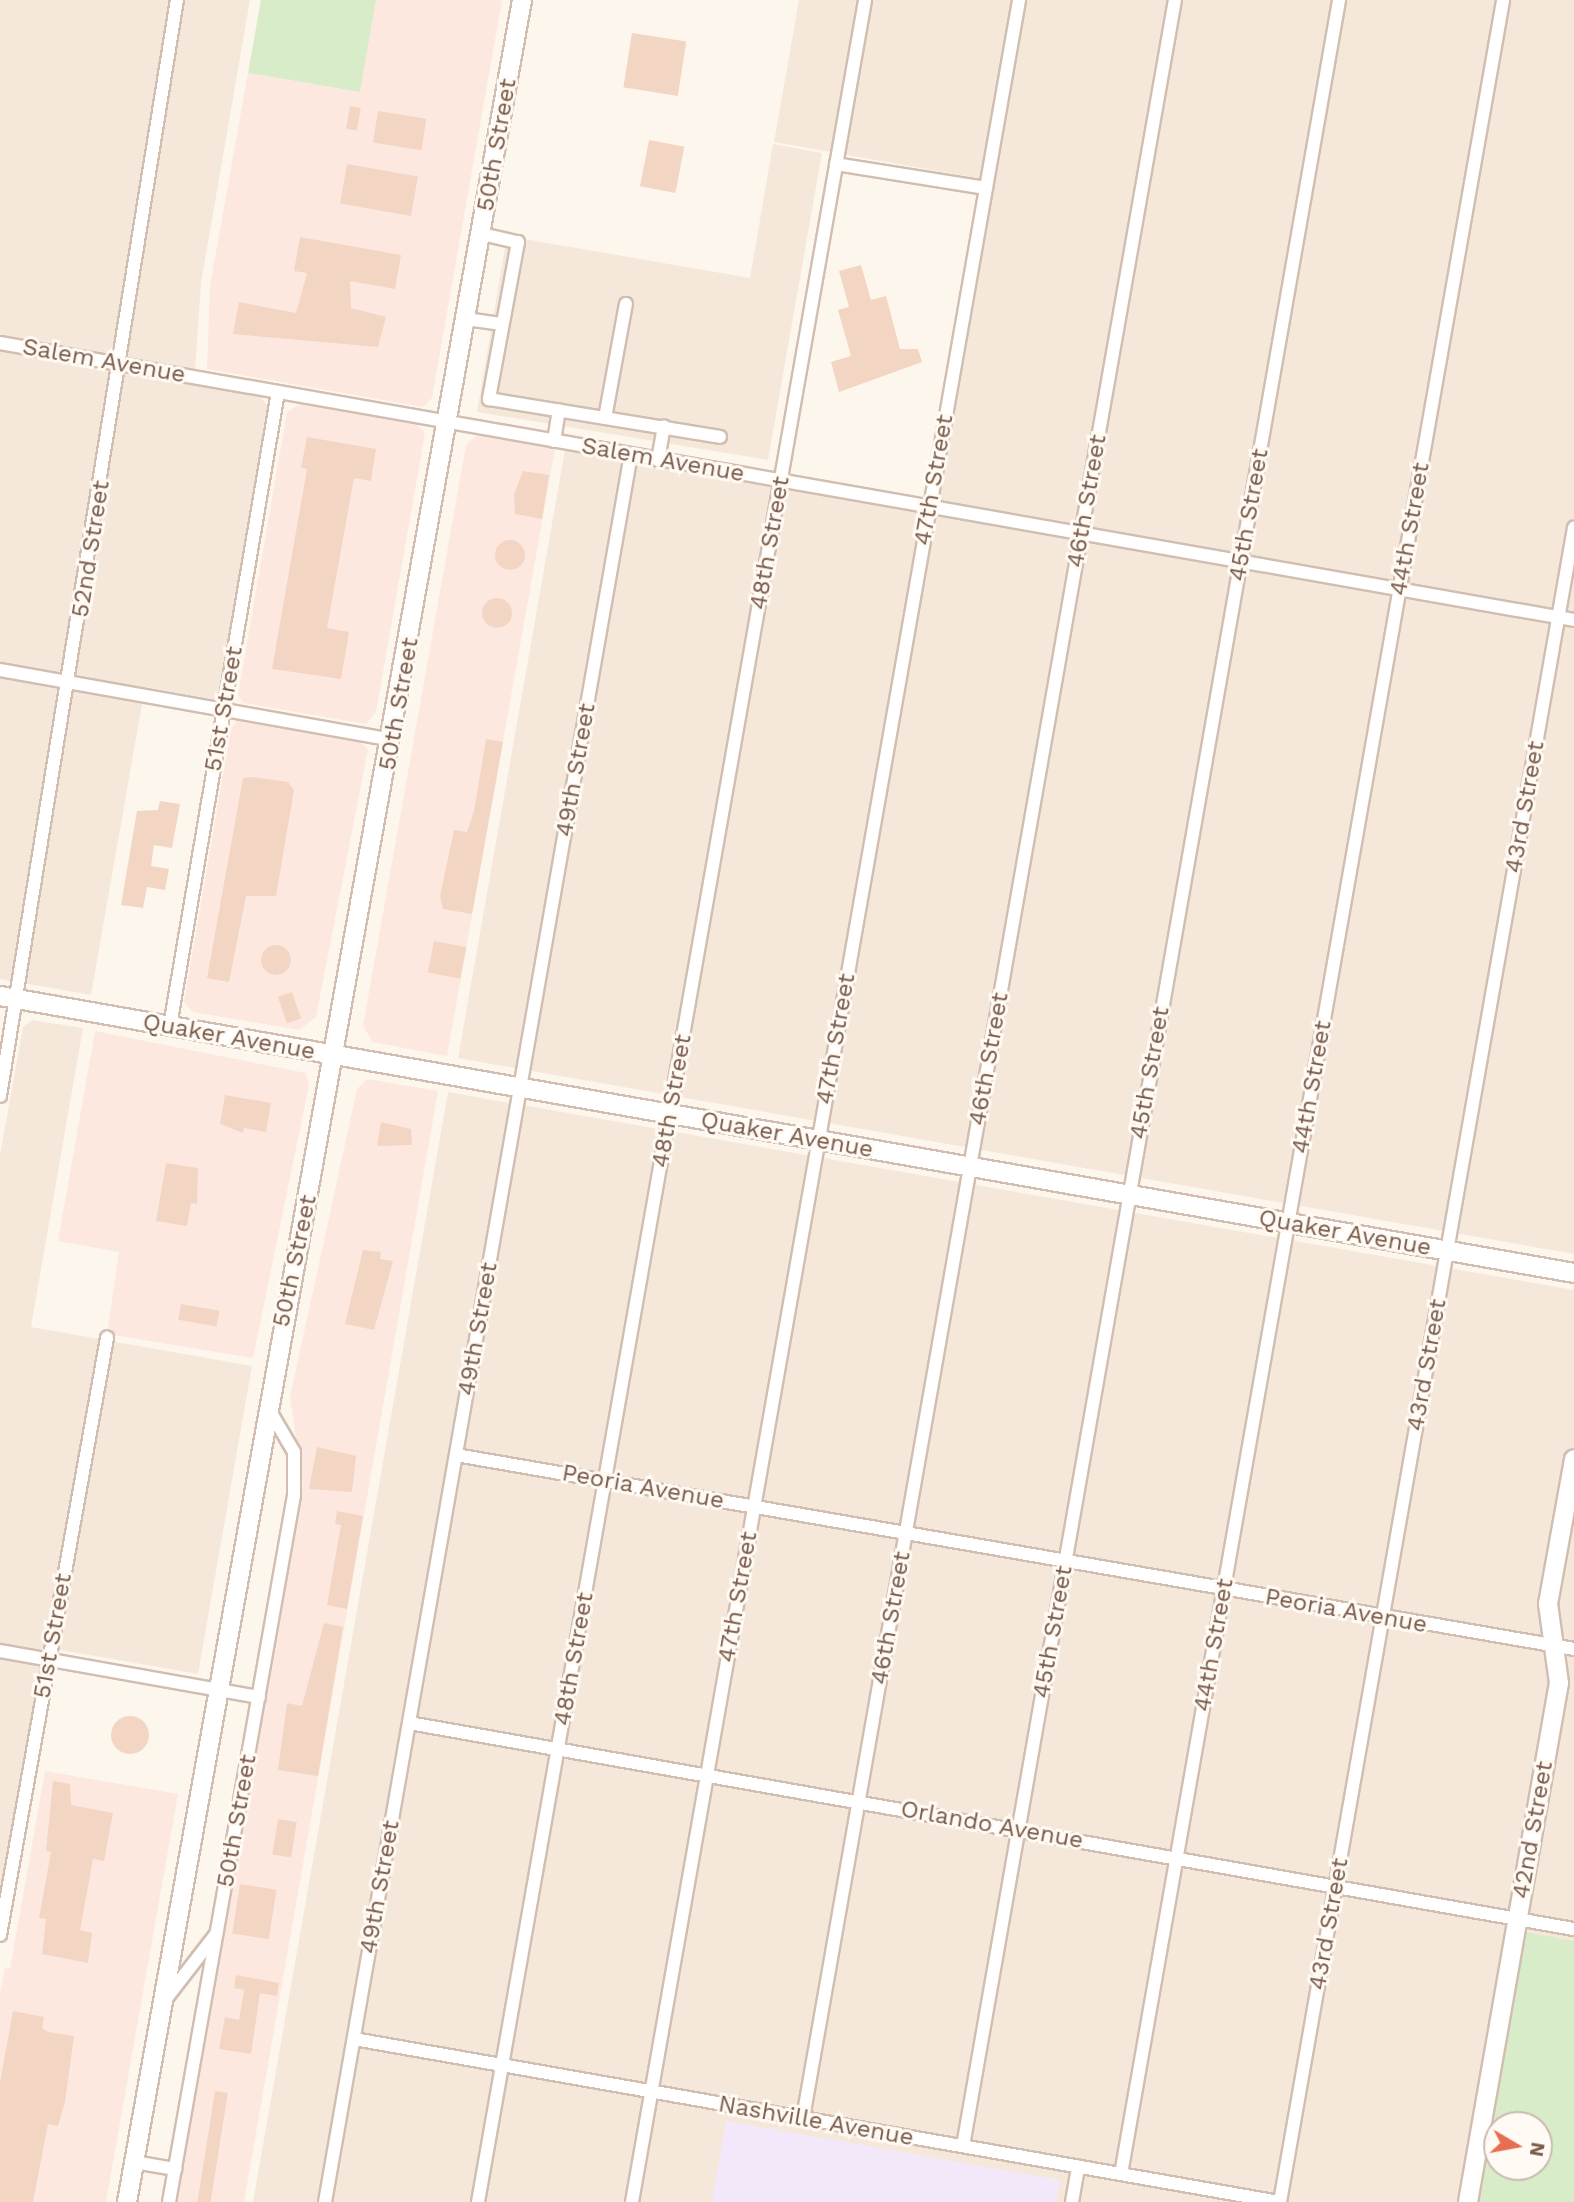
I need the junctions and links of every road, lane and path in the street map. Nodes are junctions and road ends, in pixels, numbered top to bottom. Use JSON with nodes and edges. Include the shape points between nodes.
{"nodes":[{"id":1,"x":177,"y":0,"type":"edge"},
{"id":2,"x":522,"y":0,"type":"edge"},
{"id":3,"x":865,"y":0,"type":"edge"},
{"id":4,"x":1019,"y":0,"type":"edge"},
{"id":5,"x":1175,"y":0,"type":"edge"},
{"id":6,"x":1339,"y":0,"type":"edge"},
{"id":7,"x":1503,"y":0,"type":"edge"},
{"id":8,"x":836,"y":164,"type":"junction"},
{"id":9,"x":986,"y":188,"type":"junction"},
{"id":10,"x":482,"y":234,"type":"junction"},
{"id":11,"x":626,"y":304,"type":"dead end"},
{"id":12,"x":466,"y":319,"type":"junction"},
{"id":13,"x":501,"y":324,"type":"junction"},
{"id":14,"x":0,"y":343,"type":"edge"},
{"id":15,"x":121,"y":364,"type":"junction"},
{"id":16,"x":278,"y":392,"type":"junction"},
{"id":17,"x":559,"y":410,"type":"junction"},
{"id":18,"x":605,"y":418,"type":"junction"},
{"id":19,"x":448,"y":422,"type":"junction"},
{"id":20,"x":664,"y":427,"type":"junction"},
{"id":21,"x":720,"y":437,"type":"dead end"},
{"id":22,"x":554,"y":442,"type":"junction"},
{"id":23,"x":631,"y":455,"type":"junction"},
{"id":24,"x":658,"y":460,"type":"junction"},
{"id":25,"x":780,"y":481,"type":"junction"},
{"id":26,"x":930,"y":507,"type":"junction"},
{"id":27,"x":1574,"y":528,"type":"edge"},
{"id":28,"x":1082,"y":533,"type":"junction"},
{"id":29,"x":1240,"y":561,"type":"junction"},
{"id":30,"x":1399,"y":589,"type":"junction"},
{"id":31,"x":1558,"y":617,"type":"junction"},
{"id":32,"x":1574,"y":620,"type":"edge"},
{"id":33,"x":0,"y":670,"type":"edge"},
{"id":34,"x":69,"y":682,"type":"junction"},
{"id":35,"x":223,"y":710,"type":"junction"},
{"id":36,"x":392,"y":740,"type":"junction"},
{"id":37,"x":9,"y":998,"type":"edge"},
{"id":38,"x":170,"y":1026,"type":"junction"},
{"id":39,"x":337,"y":1056,"type":"junction"},
{"id":40,"x":520,"y":1088,"type":"junction"},
{"id":41,"x":0,"y":1096,"type":"edge"},
{"id":42,"x":669,"y":1114,"type":"junction"},
{"id":43,"x":818,"y":1140,"type":"junction"},
{"id":44,"x":970,"y":1167,"type":"junction"},
{"id":45,"x":1129,"y":1195,"type":"junction"},
{"id":46,"x":1288,"y":1223,"type":"junction"},
{"id":47,"x":1447,"y":1251,"type":"junction"},
{"id":48,"x":1574,"y":1273,"type":"edge"},
{"id":49,"x":107,"y":1338,"type":"dead end"},
{"id":50,"x":267,"y":1406,"type":"junction"},
{"id":51,"x":456,"y":1455,"type":"junction"},
{"id":52,"x":1574,"y":1459,"type":"edge"},
{"id":53,"x":605,"y":1481,"type":"junction"},
{"id":54,"x":754,"y":1506,"type":"junction"},
{"id":55,"x":906,"y":1533,"type":"junction"},
{"id":56,"x":1065,"y":1562,"type":"junction"},
{"id":57,"x":1224,"y":1590,"type":"junction"},
{"id":58,"x":1382,"y":1617,"type":"junction"},
{"id":59,"x":1554,"y":1647,"type":"junction"},
{"id":60,"x":1574,"y":1649,"type":"edge"},
{"id":61,"x":0,"y":1651,"type":"edge"},
{"id":62,"x":48,"y":1660,"type":"junction"},
{"id":63,"x":217,"y":1689,"type":"junction"},
{"id":64,"x":259,"y":1697,"type":"junction"},
{"id":65,"x":409,"y":1723,"type":"junction"},
{"id":66,"x":558,"y":1750,"type":"junction"},
{"id":67,"x":706,"y":1776,"type":"junction"},
{"id":68,"x":859,"y":1802,"type":"junction"},
{"id":69,"x":1018,"y":1830,"type":"junction"},
{"id":70,"x":1177,"y":1858,"type":"junction"},
{"id":71,"x":1335,"y":1886,"type":"junction"},
{"id":72,"x":1518,"y":1918,"type":"junction"},
{"id":73,"x":1574,"y":1928,"type":"edge"},
{"id":74,"x":217,"y":1933,"type":"junction"},
{"id":75,"x":0,"y":1935,"type":"edge"},
{"id":76,"x":163,"y":2003,"type":"junction"},
{"id":77,"x":354,"y":2039,"type":"junction"},
{"id":78,"x":502,"y":2066,"type":"junction"},
{"id":79,"x":651,"y":2092,"type":"junction"},
{"id":80,"x":803,"y":2118,"type":"junction"},
{"id":81,"x":963,"y":2146,"type":"junction"},
{"id":82,"x":134,"y":2162,"type":"junction"},
{"id":83,"x":1078,"y":2166,"type":"junction"},
{"id":84,"x":175,"y":2169,"type":"junction"},
{"id":85,"x":1121,"y":2174,"type":"junction"},
{"id":86,"x":127,"y":2202,"type":"edge"},
{"id":87,"x":169,"y":2202,"type":"edge"},
{"id":88,"x":325,"y":2202,"type":"edge"},
{"id":89,"x":478,"y":2202,"type":"edge"},
{"id":90,"x":632,"y":2202,"type":"edge"},
{"id":91,"x":1072,"y":2202,"type":"edge"},
{"id":92,"x":1279,"y":2202,"type":"edge"},
{"id":93,"x":1468,"y":2202,"type":"edge"}],
"edges":[{"from":1,"to":15,"type":"street","name":"52nd Street","via":[[131,267]]},
{"from":2,"to":10,"type":"main road","name":"50th Street"},
{"from":3,"to":8,"type":"street","name":"48th Street"},
{"from":4,"to":9,"type":"street","name":"47th Street"},
{"from":5,"to":28,"type":"street","name":"46th Street"},
{"from":6,"to":29,"type":"street","name":"45th Street"},
{"from":7,"to":30,"type":"street","name":"44th Street"},
{"from":8,"to":9,"type":"street"},
{"from":8,"to":25,"type":"street","name":"48th Street"},
{"from":9,"to":26,"type":"street","name":"47th Street"},
{"from":10,"to":12,"type":"main road","name":"50th Street"},
{"from":10,"to":13,"type":"street","via":[[518,242]]},
{"from":11,"to":18,"type":"street"},
{"from":12,"to":13,"type":"street"},
{"from":12,"to":19,"type":"main road","name":"50th Street"},
{"from":13,"to":17,"type":"street","via":[[489,399]]},
{"from":14,"to":15,"type":"street","name":"Salem Avenue"},
{"from":15,"to":16,"type":"street","name":"Salem Avenue"},
{"from":15,"to":34,"type":"street","name":"52nd Street"},
{"from":16,"to":19,"type":"street","name":"Salem Avenue"},
{"from":16,"to":35,"type":"street","name":"51st Street"},
{"from":17,"to":18,"type":"street"},
{"from":17,"to":22,"type":"street"},
{"from":18,"to":20,"type":"street"},
{"from":19,"to":22,"type":"street","name":"Salem Avenue"},
{"from":19,"to":36,"type":"main road","name":"50th Street"},
{"from":20,"to":21,"type":"street"},
{"from":20,"to":24,"type":"street"},
{"from":22,"to":23,"type":"street","name":"Salem Avenue"},
{"from":23,"to":24,"type":"street","name":"Salem Avenue"},
{"from":23,"to":40,"type":"street","name":"49th Street"},
{"from":24,"to":25,"type":"street","name":"Salem Avenue"},
{"from":25,"to":26,"type":"street","name":"Salem Avenue"},
{"from":25,"to":42,"type":"street","name":"48th Street"},
{"from":26,"to":28,"type":"street","name":"Salem Avenue"},
{"from":26,"to":43,"type":"street","name":"47th Street"},
{"from":27,"to":31,"type":"street","name":"43rd Street"},
{"from":28,"to":29,"type":"street","name":"Salem Avenue"},
{"from":28,"to":44,"type":"street","name":"46th Street"},
{"from":29,"to":30,"type":"street","name":"Salem Avenue"},
{"from":29,"to":45,"type":"street","name":"45th Street"},
{"from":30,"to":31,"type":"street","name":"Salem Avenue"},
{"from":30,"to":46,"type":"street","name":"44th Street"},
{"from":31,"to":32,"type":"street","name":"Salem Avenue"},
{"from":31,"to":47,"type":"street","name":"43rd Street"},
{"from":33,"to":34,"type":"street"},
{"from":34,"to":35,"type":"street"},
{"from":34,"to":37,"type":"street","name":"52nd Street"},
{"from":35,"to":36,"type":"street"},
{"from":35,"to":38,"type":"street","name":"51st Street"},
{"from":36,"to":39,"type":"main road","name":"50th Street"},
{"from":37,"to":38,"type":"main road","name":"Quaker Avenue"},
{"from":37,"to":41,"type":"street","name":"52nd Street"},
{"from":38,"to":39,"type":"main road","name":"Quaker Avenue"},
{"from":39,"to":40,"type":"main road","name":"Quaker Avenue"},
{"from":39,"to":50,"type":"main road","name":"50th Street"},
{"from":40,"to":42,"type":"main road","name":"Quaker Avenue"},
{"from":40,"to":51,"type":"street","name":"49th Street"},
{"from":42,"to":43,"type":"main road","name":"Quaker Avenue"},
{"from":42,"to":53,"type":"street","name":"48th Street"},
{"from":43,"to":44,"type":"main road","name":"Quaker Avenue"},
{"from":43,"to":54,"type":"street","name":"47th Street"},
{"from":44,"to":45,"type":"main road","name":"Quaker Avenue"},
{"from":44,"to":55,"type":"street","name":"46th Street"},
{"from":45,"to":46,"type":"main road","name":"Quaker Avenue"},
{"from":45,"to":56,"type":"street","name":"45th Street"},
{"from":46,"to":47,"type":"main road","name":"Quaker Avenue"},
{"from":46,"to":57,"type":"street","name":"44th Street"},
{"from":47,"to":48,"type":"main road","name":"Quaker Avenue"},
{"from":47,"to":58,"type":"street","name":"43rd Street"},
{"from":49,"to":62,"type":"street","name":"51st Street"},
{"from":50,"to":63,"type":"main road","name":"50th Street"},
{"from":50,"to":64,"type":"street","name":"50th Street","via":[[288,1437],[297,1469]]},
{"from":51,"to":53,"type":"street","name":"Peoria Avenue"},
{"from":51,"to":65,"type":"street","name":"49th Street"},
{"from":52,"to":59,"type":"main road","name":"42nd Street","via":[[1548,1604]]},
{"from":53,"to":54,"type":"street","name":"Peoria Avenue"},
{"from":53,"to":66,"type":"street","name":"48th Street"},
{"from":54,"to":55,"type":"street","name":"Peoria Avenue"},
{"from":54,"to":67,"type":"street","name":"47th Street"},
{"from":55,"to":56,"type":"street","name":"Peoria Avenue"},
{"from":55,"to":68,"type":"street","name":"46th Street"},
{"from":56,"to":57,"type":"street","name":"Peoria Avenue"},
{"from":56,"to":69,"type":"street","name":"45th Street"},
{"from":57,"to":58,"type":"street","name":"Peoria Avenue"},
{"from":57,"to":70,"type":"street","name":"44th Street"},
{"from":58,"to":59,"type":"street","name":"Peoria Avenue"},
{"from":58,"to":71,"type":"street","name":"43rd Street"},
{"from":59,"to":60,"type":"street","name":"Peoria Avenue"},
{"from":59,"to":72,"type":"main road","name":"42nd Street","via":[[1559,1683]]},
{"from":61,"to":62,"type":"street"},
{"from":62,"to":63,"type":"street"},
{"from":62,"to":75,"type":"street","name":"51st Street"},
{"from":63,"to":64,"type":"street"},
{"from":63,"to":76,"type":"main road","name":"50th Street"},
{"from":64,"to":74,"type":"street","name":"50th Street"},
{"from":65,"to":66,"type":"street","name":"Orlando Avenue"},
{"from":65,"to":77,"type":"street","name":"49th Street"},
{"from":66,"to":67,"type":"street","name":"Orlando Avenue"},
{"from":66,"to":78,"type":"street","name":"48th Street"},
{"from":67,"to":68,"type":"street","name":"Orlando Avenue"},
{"from":67,"to":79,"type":"street","name":"47th Street"},
{"from":68,"to":69,"type":"street","name":"Orlando Avenue"},
{"from":68,"to":80,"type":"street","name":"46th Street"},
{"from":69,"to":70,"type":"street","name":"Orlando Avenue"},
{"from":69,"to":81,"type":"street","name":"45th Street"},
{"from":70,"to":71,"type":"street","name":"Orlando Avenue"},
{"from":70,"to":85,"type":"street","name":"44th Street"},
{"from":71,"to":72,"type":"street","name":"Orlando Avenue"},
{"from":71,"to":92,"type":"street","name":"43rd Street"},
{"from":72,"to":73,"type":"street","name":"Orlando Avenue"},
{"from":72,"to":93,"type":"main road","name":"42nd Street"},
{"from":74,"to":76,"type":"street"},
{"from":74,"to":84,"type":"street","name":"50th Street"},
{"from":76,"to":82,"type":"main road","name":"50th Street"},
{"from":77,"to":78,"type":"street","name":"Nashville Avenue"},
{"from":77,"to":88,"type":"street","name":"49th Street"},
{"from":78,"to":79,"type":"street","name":"Nashville Avenue"},
{"from":78,"to":89,"type":"street","name":"48th Street"},
{"from":79,"to":80,"type":"street","name":"Nashville Avenue"},
{"from":79,"to":90,"type":"street","name":"47th Street"},
{"from":80,"to":81,"type":"street","name":"Nashville Avenue"},
{"from":81,"to":83,"type":"street","name":"Nashville Avenue"},
{"from":82,"to":84,"type":"street"},
{"from":82,"to":86,"type":"main road","name":"50th Street"},
{"from":83,"to":85,"type":"street","name":"Nashville Avenue"},
{"from":83,"to":91,"type":"street"},
{"from":84,"to":87,"type":"street","name":"50th Street"},
{"from":85,"to":92,"type":"street","name":"Nashville Avenue"}]}
